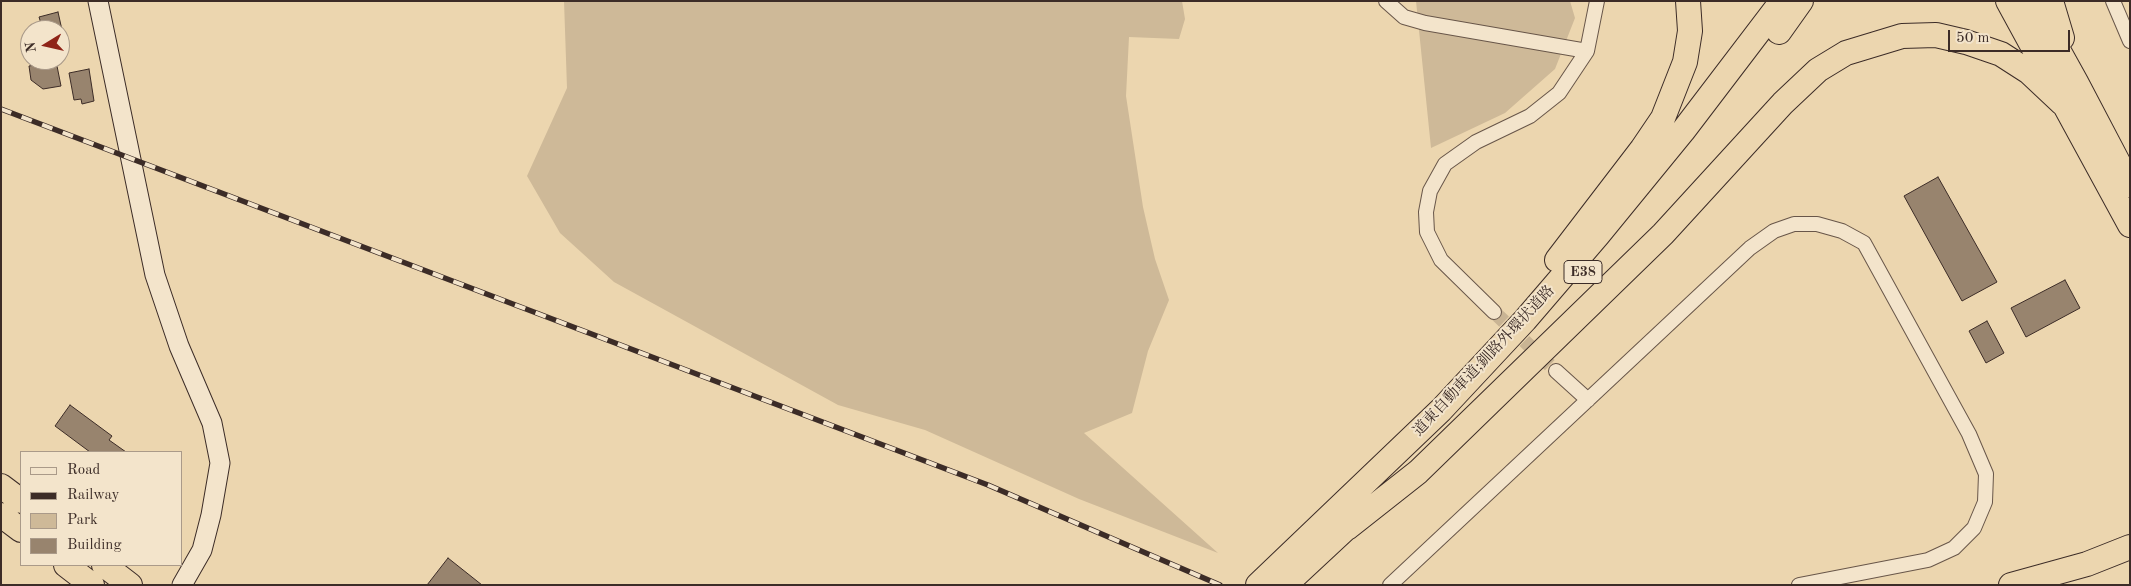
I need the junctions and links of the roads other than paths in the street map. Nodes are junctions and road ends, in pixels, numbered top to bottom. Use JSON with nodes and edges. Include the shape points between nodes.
{"nodes":[{"id":1,"x":98,"y":1,"type":"edge"},
{"id":2,"x":1386,"y":1,"type":"edge"},
{"id":3,"x":1597,"y":1,"type":"edge"},
{"id":4,"x":1688,"y":1,"type":"edge"},
{"id":5,"x":1782,"y":1,"type":"edge"},
{"id":6,"x":1801,"y":1,"type":"edge"},
{"id":7,"x":2008,"y":1,"type":"edge"},
{"id":8,"x":2031,"y":1,"type":"edge"},
{"id":9,"x":2051,"y":1,"type":"edge"},
{"id":10,"x":2113,"y":1,"type":"edge"},
{"id":11,"x":2130,"y":41,"type":"edge"},
{"id":12,"x":1586,"y":51,"type":"junction"},
{"id":13,"x":2076,"y":82,"type":"junction"},
{"id":14,"x":2062,"y":103,"type":"junction"},
{"id":15,"x":2130,"y":185,"type":"edge"},
{"id":16,"x":2130,"y":225,"type":"edge"},
{"id":17,"x":1494,"y":312,"type":"tunnel mouth"},
{"id":18,"x":1556,"y":371,"type":"tunnel mouth"},
{"id":19,"x":1588,"y":400,"type":"junction"},
{"id":20,"x":1441,"y":410,"type":"junction"},
{"id":21,"x":1,"y":486,"type":"edge"},
{"id":22,"x":20,"y":500,"type":"edge"},
{"id":23,"x":1,"y":515,"type":"edge"},
{"id":24,"x":1347,"y":528,"type":"junction"},
{"id":25,"x":20,"y":529,"type":"edge"},
{"id":26,"x":2130,"y":547,"type":"edge"},
{"id":27,"x":2130,"y":559,"type":"edge"},
{"id":28,"x":67,"y":566,"type":"edge"},
{"id":29,"x":105,"y":566,"type":"edge"},
{"id":30,"x":1285,"y":577,"type":"edge"},
{"id":31,"x":92,"y":585,"type":"edge"},
{"id":32,"x":130,"y":585,"type":"edge"},
{"id":33,"x":182,"y":585,"type":"edge"},
{"id":34,"x":1258,"y":585,"type":"edge"},
{"id":35,"x":1390,"y":585,"type":"edge"},
{"id":36,"x":1799,"y":585,"type":"edge"},
{"id":37,"x":2011,"y":585,"type":"edge"},
{"id":38,"x":2056,"y":585,"type":"edge"}],
"edges":[{"from":1,"to":33,"type":"street","via":[[155,275],[179,346],[212,423],[220,463],[202,550]]},
{"from":2,"to":12,"type":"street","via":[[1404,17],[1425,23]]},
{"from":3,"to":12,"type":"street"},
{"from":4,"to":20,"type":"highway","via":[[1690,31],[1685,62],[1663,118],[1642,150]]},
{"from":5,"to":20,"type":"highway","name":"道東自動車道;釧路外環状道路","number":"E38","via":[[1598,236]]},
{"from":6,"to":24,"type":"highway","name":"道東自動車道;釧路外環状道路","number":"E38","via":[[1693,140],[1532,331],[1453,419]]},
{"from":7,"to":14,"type":"highway"},
{"from":8,"to":13,"type":"highway"},
{"from":9,"to":13,"type":"highway"},
{"from":10,"to":11,"type":"street"},
{"from":12,"to":17,"type":"street","via":[[1560,93],[1530,116],[1476,142],[1445,164],[1430,191],[1427,232],[1441,260]]},
{"from":13,"to":15,"type":"highway"},
{"from":14,"to":16,"type":"highway"},
{"from":14,"to":24,"type":"highway","via":[[2029,72],[2001,54],[1936,34],[1902,36],[1846,53],[1818,70],[1783,103],[1663,234],[1418,472]]},
{"from":18,"to":19,"type":"street"},
{"from":19,"to":35,"type":"street"},
{"from":19,"to":36,"type":"street","via":[[1750,248],[1774,231],[1794,224],[1818,224],[1842,231],[1864,244],[1969,434],[1986,474],[1985,502],[1974,528],[1954,548],[1928,560]]},
{"from":20,"to":30,"type":"highway","name":"道東自動車道;釧路外環状道路","number":"E38"},
{"from":21,"to":22,"type":"highway"},
{"from":23,"to":25,"type":"highway"},
{"from":24,"to":30,"type":"highway","name":"道東自動車道;釧路外環状道路","number":"E38"},
{"from":26,"to":37,"type":"highway","via":[[2087,564]]},
{"from":27,"to":38,"type":"highway"},
{"from":28,"to":31,"type":"highway"},
{"from":29,"to":32,"type":"highway"},
{"from":30,"to":34,"type":"highway","name":"道東自動車道;釧路外環状道路","number":"E38"}]}
